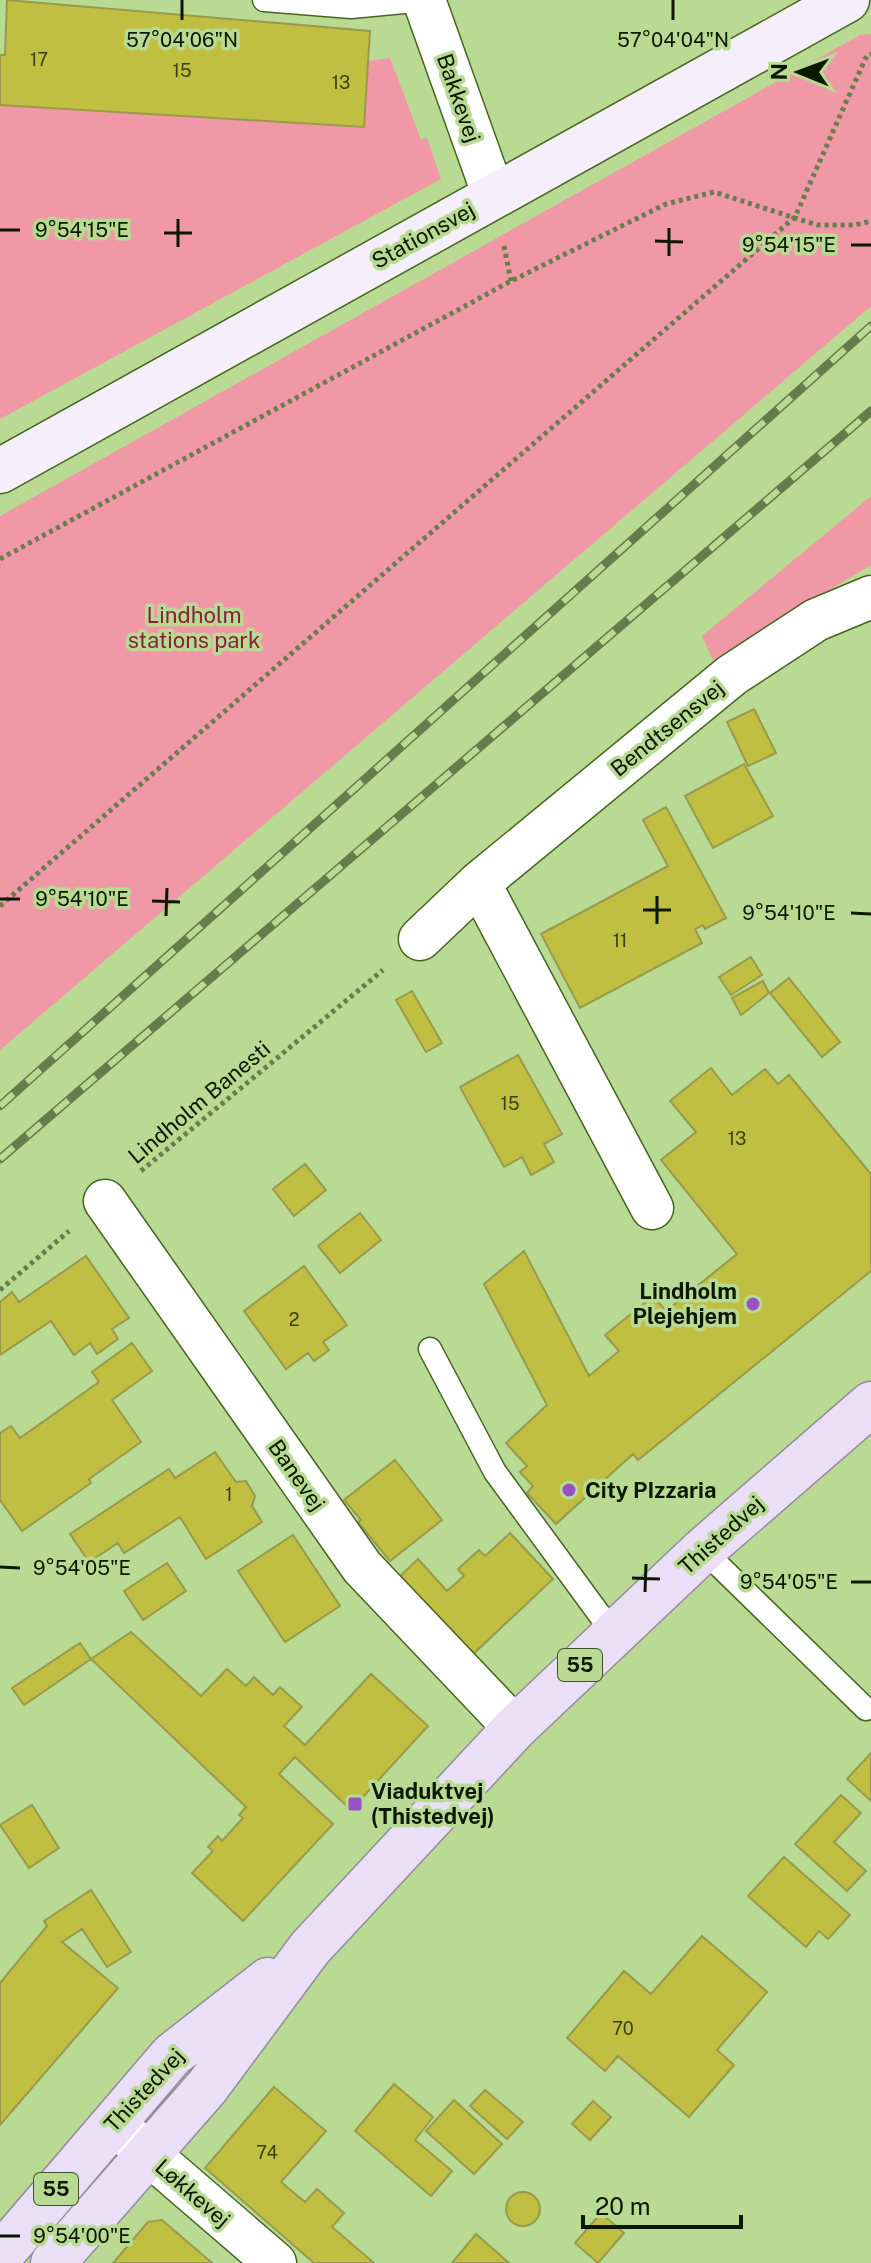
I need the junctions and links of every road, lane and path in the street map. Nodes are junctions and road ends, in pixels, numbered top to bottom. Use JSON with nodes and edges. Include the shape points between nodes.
{"nodes":[{"id":1,"x":264,"y":0,"type":"edge"},
{"id":2,"x":424,"y":0,"type":"edge"},
{"id":3,"x":847,"y":0,"type":"edge"},
{"id":4,"x":871,"y":54,"type":"edge"},
{"id":5,"x":494,"y":196,"type":"junction"},
{"id":6,"x":795,"y":217,"type":"junction"},
{"id":7,"x":871,"y":221,"type":"edge"},
{"id":8,"x":0,"y":471,"type":"edge"},
{"id":9,"x":0,"y":559,"type":"edge"},
{"id":10,"x":871,"y":597,"type":"edge"},
{"id":11,"x":479,"y":883,"type":"junction"},
{"id":12,"x":0,"y":906,"type":"edge"},
{"id":13,"x":420,"y":939,"type":"joint"},
{"id":14,"x":105,"y":1201,"type":"junction"},
{"id":15,"x":652,"y":1208,"type":"dead end"},
{"id":16,"x":0,"y":1290,"type":"edge"},
{"id":17,"x":430,"y":1349,"type":"dead end"},
{"id":18,"x":871,"y":1404,"type":"edge"},
{"id":19,"x":703,"y":1550,"type":"junction"},
{"id":20,"x":613,"y":1633,"type":"junction"},
{"id":21,"x":866,"y":1709,"type":"dead end"},
{"id":22,"x":515,"y":1728,"type":"junction"},
{"id":23,"x":310,"y":1948,"type":"junction"},
{"id":24,"x":112,"y":2122,"type":"junction"},
{"id":25,"x":149,"y":2155,"type":"junction"},
{"id":26,"x":0,"y":2256,"type":"edge"},
{"id":27,"x":53,"y":2263,"type":"edge"},
{"id":28,"x":275,"y":2263,"type":"edge"}],
"edges":[{"from":1,"to":2,"type":"lane","via":[[351,7]]},
{"from":2,"to":5,"type":"street","name":"Bakkevej"},
{"from":3,"to":5,"type":"street","name":"Stationsvej"},
{"from":4,"to":6,"type":"path"},
{"from":5,"to":8,"type":"street","name":"Stationsvej"},
{"from":6,"to":7,"type":"path","via":[[817,225]]},
{"from":6,"to":9,"type":"path","via":[[714,192],[666,204],[511,281]]},
{"from":6,"to":12,"type":"path"},
{"from":10,"to":11,"type":"street","name":"Bendtsensvej","via":[[816,620],[732,675]]},
{"from":11,"to":13,"type":"street","name":"Bendtsensvej"},
{"from":11,"to":15,"type":"street"},
{"from":13,"to":14,"type":"path","name":"Lindholm Banesti"},
{"from":14,"to":16,"type":"path","name":"Lindholm Banesti"},
{"from":14,"to":22,"type":"street","name":"Banevej","via":[[362,1567]]},
{"from":17,"to":20,"type":"lane","via":[[495,1472]]},
{"from":18,"to":19,"type":"main road","name":"Thistedvej","number":"55"},
{"from":19,"to":20,"type":"main road","name":"Thistedvej","number":"55"},
{"from":19,"to":21,"type":"lane"},
{"from":20,"to":22,"type":"main road","name":"Thistedvej","number":"55"},
{"from":22,"to":23,"type":"main road","name":"Thistedvej","number":"55"},
{"from":23,"to":24,"type":"main road","name":"Thistedvej","number":"55","via":[[172,2055]]},
{"from":23,"to":25,"type":"main road","name":"Thistedvej","number":"55","via":[[207,2087]]},
{"from":24,"to":25,"type":"street","name":"Løkkevej"},
{"from":24,"to":26,"type":"main road","name":"Thistedvej","number":"55"},
{"from":25,"to":27,"type":"main road","name":"Thistedvej","number":"55"},
{"from":25,"to":28,"type":"street","name":"Løkkevej"}]}
